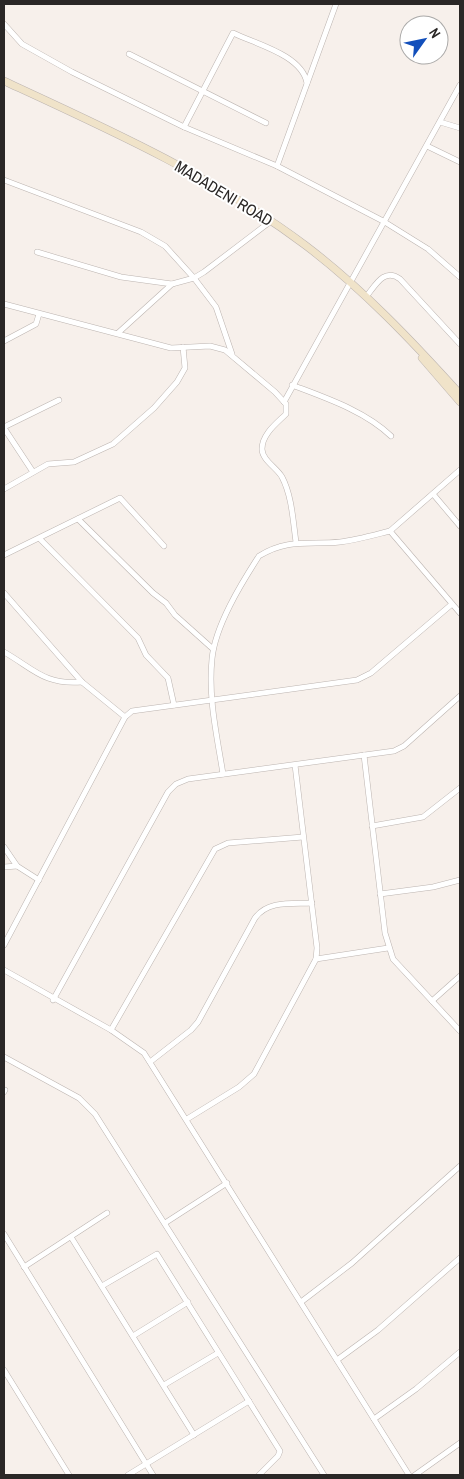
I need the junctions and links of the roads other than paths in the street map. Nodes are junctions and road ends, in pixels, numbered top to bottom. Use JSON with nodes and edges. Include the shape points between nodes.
{"nodes":[{"id":1,"x":336,"y":4,"type":"edge"},
{"id":2,"x":4,"y":24,"type":"edge"},
{"id":3,"x":129,"y":54,"type":"dead end"},
{"id":4,"x":4,"y":81,"type":"edge"},
{"id":5,"x":307,"y":83,"type":"junction"},
{"id":6,"x":460,"y":84,"type":"edge"},
{"id":7,"x":201,"y":90,"type":"junction"},
{"id":8,"x":440,"y":122,"type":"junction"},
{"id":9,"x":266,"y":123,"type":"dead end"},
{"id":10,"x":184,"y":127,"type":"junction"},
{"id":11,"x":460,"y":128,"type":"edge"},
{"id":12,"x":427,"y":146,"type":"junction"},
{"id":13,"x":460,"y":162,"type":"edge"},
{"id":14,"x":277,"y":166,"type":"junction"},
{"id":15,"x":4,"y":180,"type":"edge"},
{"id":16,"x":271,"y":221,"type":"junction"},
{"id":17,"x":383,"y":221,"type":"junction"},
{"id":18,"x":37,"y":252,"type":"dead end"},
{"id":19,"x":460,"y":277,"type":"edge"},
{"id":20,"x":194,"y":278,"type":"junction"},
{"id":21,"x":172,"y":284,"type":"junction"},
{"id":22,"x":351,"y":285,"type":"junction"},
{"id":23,"x":366,"y":297,"type":"junction"},
{"id":24,"x":4,"y":304,"type":"edge"},
{"id":25,"x":39,"y":314,"type":"junction"},
{"id":26,"x":118,"y":334,"type":"junction"},
{"id":27,"x":4,"y":341,"type":"edge"},
{"id":28,"x":460,"y":344,"type":"edge"},
{"id":29,"x":183,"y":347,"type":"junction"},
{"id":30,"x":415,"y":348,"type":"junction"},
{"id":31,"x":232,"y":354,"type":"junction"},
{"id":32,"x":292,"y":385,"type":"junction"},
{"id":33,"x":460,"y":394,"type":"edge"},
{"id":34,"x":59,"y":400,"type":"dead end"},
{"id":35,"x":284,"y":402,"type":"junction"},
{"id":36,"x":460,"y":402,"type":"edge"},
{"id":37,"x":4,"y":428,"type":"edge"},
{"id":38,"x":391,"y":436,"type":"dead end"},
{"id":39,"x":460,"y":470,"type":"edge"},
{"id":40,"x":34,"y":472,"type":"junction"},
{"id":41,"x":4,"y":489,"type":"edge"},
{"id":42,"x":433,"y":494,"type":"junction"},
{"id":43,"x":78,"y":519,"type":"junction"},
{"id":44,"x":460,"y":526,"type":"edge"},
{"id":45,"x":390,"y":531,"type":"junction"},
{"id":46,"x":40,"y":539,"type":"junction"},
{"id":47,"x":296,"y":542,"type":"junction"},
{"id":48,"x":164,"y":546,"type":"dead end"},
{"id":49,"x":4,"y":555,"type":"edge"},
{"id":50,"x":4,"y":593,"type":"edge"},
{"id":51,"x":452,"y":604,"type":"junction"},
{"id":52,"x":460,"y":613,"type":"edge"},
{"id":53,"x":213,"y":649,"type":"junction"},
{"id":54,"x":4,"y":652,"type":"edge"},
{"id":55,"x":82,"y":682,"type":"junction"},
{"id":56,"x":460,"y":696,"type":"edge"},
{"id":57,"x":212,"y":700,"type":"junction"},
{"id":58,"x":174,"y":705,"type":"junction"},
{"id":59,"x":125,"y":717,"type":"junction"},
{"id":60,"x":364,"y":755,"type":"junction"},
{"id":61,"x":295,"y":765,"type":"junction"},
{"id":62,"x":224,"y":774,"type":"junction"},
{"id":63,"x":460,"y":788,"type":"edge"},
{"id":64,"x":372,"y":826,"type":"junction"},
{"id":65,"x":303,"y":837,"type":"junction"},
{"id":66,"x":4,"y":847,"type":"edge"},
{"id":67,"x":17,"y":866,"type":"junction"},
{"id":68,"x":4,"y":867,"type":"edge"},
{"id":69,"x":39,"y":880,"type":"junction"},
{"id":70,"x":460,"y":880,"type":"edge"},
{"id":71,"x":380,"y":894,"type":"junction"},
{"id":72,"x":312,"y":903,"type":"junction"},
{"id":73,"x":4,"y":945,"type":"edge"},
{"id":74,"x":388,"y":948,"type":"junction"},
{"id":75,"x":316,"y":959,"type":"junction"},
{"id":76,"x":4,"y":970,"type":"edge"},
{"id":77,"x":460,"y":976,"type":"edge"},
{"id":78,"x":53,"y":1000,"type":"junction"},
{"id":79,"x":432,"y":1002,"type":"junction"},
{"id":80,"x":110,"y":1030,"type":"junction"},
{"id":81,"x":460,"y":1032,"type":"edge"},
{"id":82,"x":4,"y":1057,"type":"edge"},
{"id":83,"x":150,"y":1062,"type":"junction"},
{"id":84,"x":187,"y":1119,"type":"junction"},
{"id":85,"x":460,"y":1166,"type":"edge"},
{"id":86,"x":227,"y":1183,"type":"junction"},
{"id":87,"x":107,"y":1213,"type":"dead end"},
{"id":88,"x":165,"y":1223,"type":"junction"},
{"id":89,"x":4,"y":1234,"type":"edge"},
{"id":90,"x":71,"y":1236,"type":"junction"},
{"id":91,"x":460,"y":1258,"type":"edge"},
{"id":92,"x":24,"y":1267,"type":"junction"},
{"id":93,"x":102,"y":1286,"type":"junction"},
{"id":94,"x":188,"y":1302,"type":"junction"},
{"id":95,"x":301,"y":1302,"type":"junction"},
{"id":96,"x":133,"y":1336,"type":"junction"},
{"id":97,"x":460,"y":1352,"type":"edge"},
{"id":98,"x":218,"y":1353,"type":"junction"},
{"id":99,"x":337,"y":1360,"type":"junction"},
{"id":100,"x":4,"y":1370,"type":"edge"},
{"id":101,"x":164,"y":1385,"type":"junction"},
{"id":102,"x":249,"y":1401,"type":"junction"},
{"id":103,"x":374,"y":1419,"type":"junction"},
{"id":104,"x":194,"y":1435,"type":"junction"},
{"id":105,"x":460,"y":1443,"type":"edge"},
{"id":106,"x":146,"y":1464,"type":"junction"},
{"id":107,"x":68,"y":1475,"type":"edge"},
{"id":108,"x":128,"y":1475,"type":"edge"},
{"id":109,"x":152,"y":1475,"type":"edge"},
{"id":110,"x":261,"y":1475,"type":"edge"},
{"id":111,"x":324,"y":1475,"type":"edge"},
{"id":112,"x":409,"y":1475,"type":"edge"},
{"id":113,"x":415,"y":1475,"type":"edge"}],
"edges":[{"from":1,"to":5,"type":"street"},
{"from":2,"to":10,"type":"street","via":[[26,46]]},
{"from":3,"to":7,"type":"street"},
{"from":4,"to":16,"type":"street","name":"MADADENI ROAD","via":[[189,170]]},
{"from":5,"to":7,"type":"street","via":[[303,71],[291,59],[233,33]]},
{"from":5,"to":14,"type":"street"},
{"from":6,"to":8,"type":"street"},
{"from":7,"to":9,"type":"street"},
{"from":7,"to":10,"type":"street"},
{"from":8,"to":11,"type":"street"},
{"from":8,"to":12,"type":"street"},
{"from":10,"to":14,"type":"street"},
{"from":12,"to":13,"type":"street"},
{"from":12,"to":17,"type":"street"},
{"from":14,"to":17,"type":"street"},
{"from":15,"to":20,"type":"street","via":[[154,238],[176,256]]},
{"from":16,"to":20,"type":"street"},
{"from":16,"to":22,"type":"street","name":"MADADENI ROAD"},
{"from":17,"to":19,"type":"street","via":[[428,248]]},
{"from":17,"to":22,"type":"street"},
{"from":18,"to":21,"type":"street","via":[[121,277]]},
{"from":20,"to":21,"type":"street"},
{"from":20,"to":31,"type":"street","via":[[216,307]]},
{"from":21,"to":26,"type":"street"},
{"from":22,"to":23,"type":"street","name":"MADADENI ROAD"},
{"from":22,"to":32,"type":"street"},
{"from":23,"to":28,"type":"street","via":[[383,277],[393,274]]},
{"from":23,"to":30,"type":"street","name":"MADADENI ROAD"},
{"from":24,"to":25,"type":"street"},
{"from":25,"to":26,"type":"street"},
{"from":25,"to":27,"type":"street","via":[[36,324]]},
{"from":26,"to":29,"type":"street","via":[[171,348]]},
{"from":29,"to":31,"type":"street","via":[[210,346]]},
{"from":29,"to":40,"type":"street","via":[[185,368],[177,382],[154,408],[113,444],[74,462],[48,464]]},
{"from":30,"to":33,"type":"street","name":"MADADENI ROAD"},
{"from":30,"to":36,"type":"street","name":"MADADENI ROAD"},
{"from":31,"to":35,"type":"street"},
{"from":32,"to":35,"type":"street"},
{"from":32,"to":38,"type":"street","via":[[331,400]]},
{"from":34,"to":37,"type":"street"},
{"from":35,"to":47,"type":"street","via":[[286,414],[266,435],[262,449],[285,484]]},
{"from":37,"to":40,"type":"street"},
{"from":39,"to":42,"type":"street"},
{"from":40,"to":41,"type":"street"},
{"from":42,"to":44,"type":"street"},
{"from":42,"to":45,"type":"street"},
{"from":43,"to":46,"type":"street"},
{"from":43,"to":48,"type":"street","via":[[120,498]]},
{"from":43,"to":53,"type":"street"},
{"from":45,"to":47,"type":"street","via":[[340,542]]},
{"from":45,"to":51,"type":"street"},
{"from":46,"to":49,"type":"street"},
{"from":46,"to":58,"type":"street","via":[[138,638],[146,655],[168,678]]},
{"from":47,"to":53,"type":"street","via":[[260,556],[225,618]]},
{"from":50,"to":55,"type":"street"},
{"from":51,"to":52,"type":"street"},
{"from":51,"to":57,"type":"street","via":[[371,673],[357,680]]},
{"from":53,"to":57,"type":"street"},
{"from":54,"to":55,"type":"street","via":[[42,678]]},
{"from":55,"to":59,"type":"street"},
{"from":56,"to":60,"type":"street","via":[[399,749]]},
{"from":57,"to":58,"type":"street"},
{"from":57,"to":62,"type":"street"},
{"from":58,"to":59,"type":"street","via":[[132,711]]},
{"from":59,"to":69,"type":"street"},
{"from":60,"to":61,"type":"street"},
{"from":60,"to":64,"type":"street"},
{"from":61,"to":62,"type":"street"},
{"from":61,"to":65,"type":"street"},
{"from":62,"to":78,"type":"street","via":[[182,781],[168,792]]},
{"from":63,"to":64,"type":"street","via":[[423,817]]},
{"from":64,"to":71,"type":"street"},
{"from":65,"to":72,"type":"street"},
{"from":65,"to":80,"type":"street","via":[[228,843],[215,850]]},
{"from":66,"to":67,"type":"street"},
{"from":67,"to":68,"type":"street"},
{"from":67,"to":69,"type":"street"},
{"from":69,"to":73,"type":"street"},
{"from":70,"to":71,"type":"street"},
{"from":71,"to":74,"type":"street"},
{"from":72,"to":75,"type":"street"},
{"from":72,"to":83,"type":"street","via":[[271,905],[261,910],[198,1022]]},
{"from":74,"to":75,"type":"street"},
{"from":74,"to":79,"type":"street","via":[[393,960]]},
{"from":75,"to":84,"type":"street","via":[[254,1074]]},
{"from":76,"to":78,"type":"street"},
{"from":77,"to":79,"type":"street"},
{"from":78,"to":80,"type":"street"},
{"from":79,"to":81,"type":"street"},
{"from":80,"to":83,"type":"street"},
{"from":82,"to":88,"type":"street","via":[[88,1105]]},
{"from":83,"to":84,"type":"street"},
{"from":84,"to":86,"type":"street"},
{"from":85,"to":95,"type":"street","via":[[352,1263]]},
{"from":86,"to":88,"type":"street"},
{"from":86,"to":95,"type":"street"},
{"from":87,"to":90,"type":"street"},
{"from":88,"to":111,"type":"street"},
{"from":89,"to":92,"type":"street"},
{"from":90,"to":92,"type":"street"},
{"from":90,"to":93,"type":"street"},
{"from":91,"to":99,"type":"street","via":[[378,1330]]},
{"from":92,"to":106,"type":"street"},
{"from":93,"to":94,"type":"street","via":[[157,1254]]},
{"from":93,"to":96,"type":"street"},
{"from":94,"to":96,"type":"street"},
{"from":94,"to":98,"type":"street"},
{"from":95,"to":99,"type":"street"},
{"from":96,"to":101,"type":"street"},
{"from":97,"to":103,"type":"street"},
{"from":98,"to":101,"type":"street"},
{"from":98,"to":102,"type":"street"},
{"from":99,"to":103,"type":"street"},
{"from":100,"to":107,"type":"street"},
{"from":101,"to":104,"type":"street"},
{"from":102,"to":104,"type":"street"},
{"from":102,"to":110,"type":"street","via":[[280,1451]]},
{"from":103,"to":112,"type":"street"},
{"from":104,"to":106,"type":"street"},
{"from":105,"to":113,"type":"street"},
{"from":106,"to":108,"type":"street"},
{"from":106,"to":109,"type":"street"}]}
